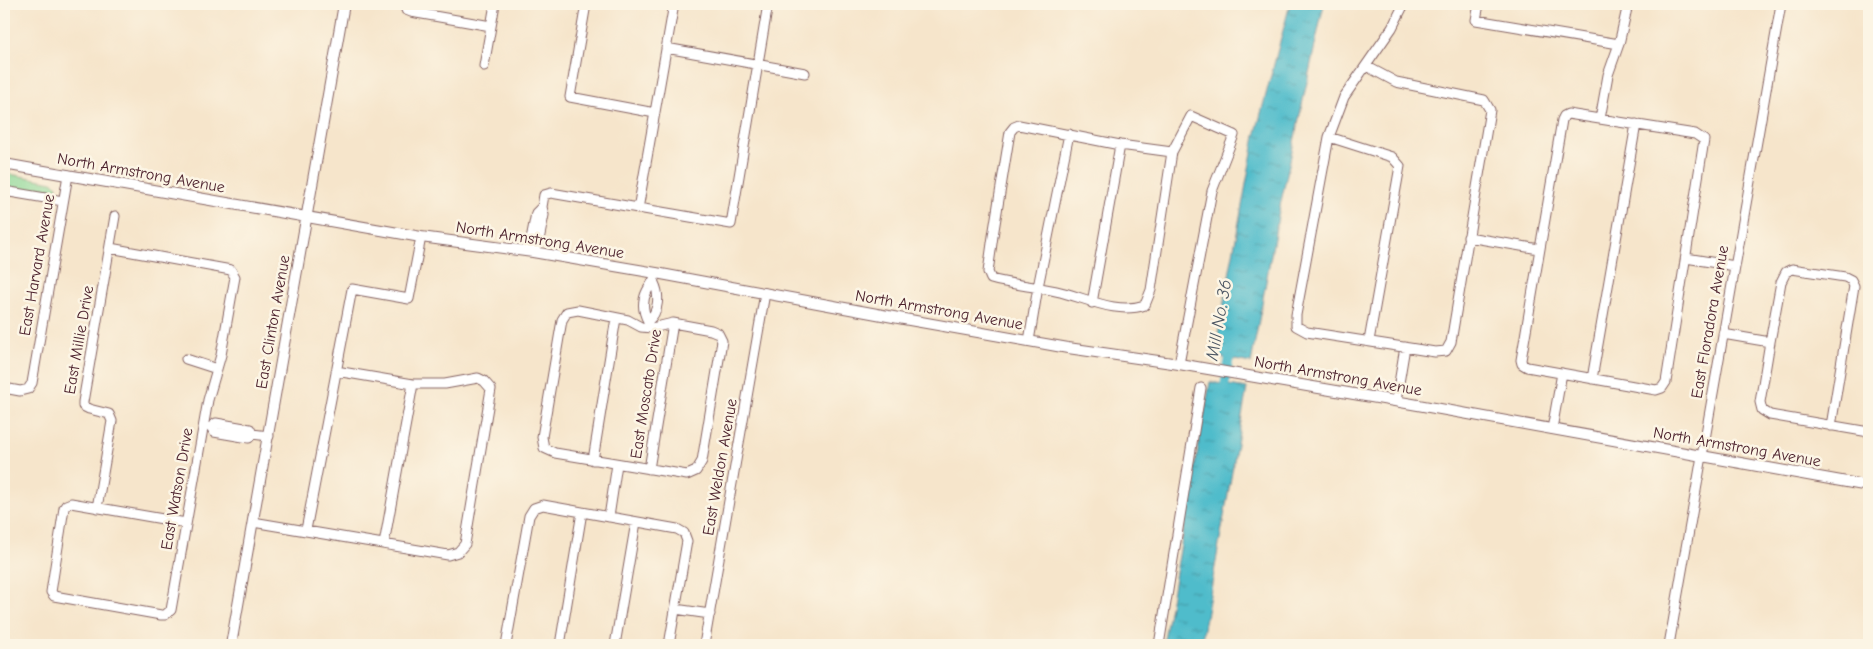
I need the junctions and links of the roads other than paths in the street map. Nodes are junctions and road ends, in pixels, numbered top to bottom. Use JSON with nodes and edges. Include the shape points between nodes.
{"nodes":[{"id":1,"x":344,"y":4,"type":"edge"},
{"id":2,"x":405,"y":4,"type":"edge"},
{"id":3,"x":495,"y":4,"type":"edge"},
{"id":4,"x":586,"y":4,"type":"edge"},
{"id":5,"x":674,"y":4,"type":"edge"},
{"id":6,"x":768,"y":4,"type":"edge"},
{"id":7,"x":1404,"y":4,"type":"edge"},
{"id":8,"x":1479,"y":4,"type":"edge"},
{"id":9,"x":1628,"y":4,"type":"edge"},
{"id":10,"x":1781,"y":4,"type":"edge"},
{"id":11,"x":491,"y":26,"type":"junction"},
{"id":12,"x":1619,"y":44,"type":"junction"},
{"id":13,"x":666,"y":48,"type":"junction"},
{"id":14,"x":758,"y":64,"type":"junction"},
{"id":15,"x":484,"y":66,"type":"dead end"},
{"id":16,"x":1366,"y":66,"type":"junction"},
{"id":17,"x":805,"y":73,"type":"dead end"},
{"id":18,"x":655,"y":113,"type":"junction"},
{"id":19,"x":1600,"y":119,"type":"junction"},
{"id":20,"x":1636,"y":124,"type":"junction"},
{"id":21,"x":1069,"y":134,"type":"junction"},
{"id":22,"x":1329,"y":137,"type":"junction"},
{"id":23,"x":1120,"y":145,"type":"junction"},
{"id":24,"x":1172,"y":152,"type":"junction"},
{"id":25,"x":4,"y":164,"type":"edge"},
{"id":26,"x":68,"y":175,"type":"junction"},
{"id":27,"x":4,"y":191,"type":"edge"},
{"id":28,"x":64,"y":201,"type":"junction"},
{"id":29,"x":638,"y":209,"type":"junction"},
{"id":30,"x":116,"y":216,"type":"dead end"},
{"id":31,"x":306,"y":217,"type":"junction"},
{"id":32,"x":421,"y":237,"type":"junction"},
{"id":33,"x":1468,"y":237,"type":"junction"},
{"id":34,"x":110,"y":248,"type":"junction"},
{"id":35,"x":534,"y":249,"type":"junction"},
{"id":36,"x":1539,"y":249,"type":"junction"},
{"id":37,"x":1686,"y":258,"type":"junction"},
{"id":38,"x":1735,"y":266,"type":"junction"},
{"id":39,"x":655,"y":278,"type":"junction"},
{"id":40,"x":1038,"y":287,"type":"junction"},
{"id":41,"x":765,"y":293,"type":"junction"},
{"id":42,"x":1092,"y":302,"type":"junction"},
{"id":43,"x":644,"y":305,"type":"junction"},
{"id":44,"x":656,"y":308,"type":"junction"},
{"id":45,"x":616,"y":318,"type":"junction"},
{"id":46,"x":648,"y":324,"type":"junction"},
{"id":47,"x":673,"y":324,"type":"junction"},
{"id":48,"x":1723,"y":334,"type":"junction"},
{"id":49,"x":1029,"y":341,"type":"junction"},
{"id":50,"x":1368,"y":341,"type":"junction"},
{"id":51,"x":1770,"y":342,"type":"junction"},
{"id":52,"x":1405,"y":347,"type":"junction"},
{"id":53,"x":186,"y":360,"type":"dead end"},
{"id":54,"x":1179,"y":364,"type":"junction"},
{"id":55,"x":217,"y":369,"type":"junction"},
{"id":56,"x":336,"y":371,"type":"junction"},
{"id":57,"x":1562,"y":374,"type":"junction"},
{"id":58,"x":1592,"y":379,"type":"junction"},
{"id":59,"x":413,"y":384,"type":"junction"},
{"id":60,"x":4,"y":388,"type":"edge"},
{"id":61,"x":1201,"y":388,"type":"dead end"},
{"id":62,"x":1396,"y":401,"type":"junction"},
{"id":63,"x":207,"y":426,"type":"junction"},
{"id":64,"x":1831,"y":426,"type":"junction"},
{"id":65,"x":1552,"y":429,"type":"junction"},
{"id":66,"x":1869,"y":432,"type":"edge"},
{"id":67,"x":269,"y":436,"type":"junction"},
{"id":68,"x":1702,"y":455,"type":"junction"},
{"id":69,"x":593,"y":460,"type":"junction"},
{"id":70,"x":617,"y":464,"type":"junction"},
{"id":71,"x":649,"y":469,"type":"junction"},
{"id":72,"x":1869,"y":486,"type":"edge"},
{"id":73,"x":97,"y":508,"type":"junction"},
{"id":74,"x":582,"y":512,"type":"junction"},
{"id":75,"x":609,"y":517,"type":"junction"},
{"id":76,"x":253,"y":522,"type":"junction"},
{"id":77,"x":636,"y":522,"type":"junction"},
{"id":78,"x":186,"y":523,"type":"junction"},
{"id":79,"x":306,"y":530,"type":"junction"},
{"id":80,"x":384,"y":544,"type":"junction"},
{"id":81,"x":675,"y":609,"type":"junction"},
{"id":82,"x":710,"y":614,"type":"junction"},
{"id":83,"x":232,"y":645,"type":"edge"},
{"id":84,"x":506,"y":645,"type":"edge"},
{"id":85,"x":560,"y":645,"type":"edge"},
{"id":86,"x":615,"y":645,"type":"edge"},
{"id":87,"x":668,"y":645,"type":"edge"},
{"id":88,"x":704,"y":645,"type":"edge"},
{"id":89,"x":1159,"y":645,"type":"edge"},
{"id":90,"x":1669,"y":645,"type":"edge"}],
"edges":[{"from":1,"to":31,"type":"street","name":"East Clinton Avenue"},
{"from":2,"to":11,"type":"street","via":[[406,10],[411,12]]},
{"from":3,"to":11,"type":"street"},
{"from":4,"to":18,"type":"street","via":[[570,97]]},
{"from":5,"to":13,"type":"street"},
{"from":6,"to":14,"type":"street"},
{"from":7,"to":16,"type":"street"},
{"from":8,"to":12,"type":"street","via":[[1476,20]]},
{"from":9,"to":12,"type":"street"},
{"from":10,"to":38,"type":"street","name":"East Floradora Avenue"},
{"from":11,"to":15,"type":"street"},
{"from":12,"to":19,"type":"street","via":[[1608,75]]},
{"from":13,"to":14,"type":"street"},
{"from":13,"to":18,"type":"street"},
{"from":14,"to":17,"type":"street"},
{"from":14,"to":29,"type":"street","via":[[731,224]]},
{"from":16,"to":22,"type":"street","via":[[1344,97]]},
{"from":16,"to":33,"type":"street","via":[[1396,82],[1484,100],[1490,110]]},
{"from":18,"to":29,"type":"street"},
{"from":19,"to":20,"type":"street"},
{"from":19,"to":36,"type":"street","via":[[1568,114],[1562,120]]},
{"from":20,"to":37,"type":"street","via":[[1695,134],[1704,140]]},
{"from":20,"to":58,"type":"street"},
{"from":21,"to":23,"type":"street"},
{"from":21,"to":40,"type":"street"},
{"from":21,"to":40,"type":"street","via":[[1019,125],[1010,132],[988,272],[991,279],[1001,282]]},
{"from":22,"to":50,"type":"street","via":[[1392,157],[1400,166]]},
{"from":22,"to":50,"type":"street","via":[[1296,326],[1307,332]]},
{"from":23,"to":24,"type":"street"},
{"from":23,"to":42,"type":"street"},
{"from":24,"to":42,"type":"street","via":[[1146,306],[1126,309]]},
{"from":24,"to":54,"type":"street","via":[[1191,116],[1234,136],[1212,191]]},
{"from":25,"to":26,"type":"street","name":"North Armstrong Avenue"},
{"from":26,"to":28,"type":"street","name":"East Harvard Avenue"},
{"from":26,"to":31,"type":"street","name":"North Armstrong Avenue"},
{"from":27,"to":28,"type":"street"},
{"from":28,"to":60,"type":"street","name":"East Harvard Avenue","via":[[32,383],[28,389]]},
{"from":29,"to":35,"type":"street","via":[[552,193],[544,195],[542,207],[536,213],[531,239]]},
{"from":30,"to":34,"type":"street","name":"East Millie Drive"},
{"from":31,"to":32,"type":"street","name":"North Armstrong Avenue"},
{"from":31,"to":67,"type":"street","name":"East Clinton Avenue"},
{"from":32,"to":35,"type":"street","name":"North Armstrong Avenue"},
{"from":32,"to":56,"type":"street","via":[[409,299],[352,289]]},
{"from":33,"to":36,"type":"street"},
{"from":33,"to":52,"type":"street","via":[[1451,342],[1446,352]]},
{"from":34,"to":55,"type":"street","name":"East Watson Drive","via":[[231,270],[235,276]]},
{"from":34,"to":73,"type":"street","name":"East Millie Drive","via":[[83,402],[89,410],[109,414],[112,421]]},
{"from":35,"to":39,"type":"street","name":"North Armstrong Avenue"},
{"from":36,"to":57,"type":"street","via":[[1521,360],[1527,367]]},
{"from":37,"to":38,"type":"street"},
{"from":37,"to":58,"type":"street","via":[[1666,382],[1662,388],[1656,390]]},
{"from":38,"to":48,"type":"street","name":"East Floradora Avenue"},
{"from":39,"to":41,"type":"street","name":"North Armstrong Avenue"},
{"from":39,"to":43,"type":"street","via":[[647,291]]},
{"from":39,"to":44,"type":"street","via":[[659,292]]},
{"from":40,"to":42,"type":"street"},
{"from":40,"to":49,"type":"street"},
{"from":41,"to":49,"type":"street","name":"North Armstrong Avenue"},
{"from":41,"to":82,"type":"street","name":"East Weldon Avenue"},
{"from":43,"to":44,"type":"street"},
{"from":43,"to":46,"type":"street"},
{"from":44,"to":46,"type":"street"},
{"from":45,"to":46,"type":"street"},
{"from":45,"to":69,"type":"street"},
{"from":45,"to":69,"type":"street","via":[[578,310],[567,312],[562,320],[543,428],[544,448]]},
{"from":46,"to":47,"type":"street","via":[[652,328]]},
{"from":47,"to":71,"type":"street","name":"East Moscato Drive"},
{"from":47,"to":71,"type":"street","via":[[711,330],[718,333],[722,341],[702,461],[696,471],[687,475]]},
{"from":48,"to":51,"type":"street"},
{"from":48,"to":68,"type":"street","name":"East Floradora Avenue"},
{"from":49,"to":54,"type":"street","name":"North Armstrong Avenue"},
{"from":50,"to":52,"type":"street"},
{"from":51,"to":64,"type":"street","via":[[1760,402],[1762,410],[1770,415]]},
{"from":51,"to":64,"type":"street","via":[[1781,282],[1786,272],[1792,269],[1851,280],[1854,286]]},
{"from":52,"to":62,"type":"street"},
{"from":53,"to":55,"type":"street"},
{"from":54,"to":62,"type":"street","name":"North Armstrong Avenue"},
{"from":55,"to":63,"type":"street","name":"East Watson Drive","via":[[209,393]]},
{"from":56,"to":59,"type":"street"},
{"from":56,"to":79,"type":"street"},
{"from":57,"to":58,"type":"street"},
{"from":57,"to":65,"type":"street"},
{"from":59,"to":80,"type":"street"},
{"from":59,"to":80,"type":"street","via":[[445,384],[478,378],[491,389],[465,544],[458,552],[448,555]]},
{"from":61,"to":89,"type":"street"},
{"from":62,"to":65,"type":"street","name":"North Armstrong Avenue"},
{"from":63,"to":67,"type":"street","via":[[216,423]]},
{"from":63,"to":78,"type":"street","name":"East Watson Drive"},
{"from":64,"to":66,"type":"street"},
{"from":65,"to":68,"type":"street","name":"North Armstrong Avenue"},
{"from":67,"to":76,"type":"street","name":"East Clinton Avenue"},
{"from":68,"to":72,"type":"street","name":"North Armstrong Avenue"},
{"from":68,"to":90,"type":"street","name":"East Floradora Avenue"},
{"from":69,"to":70,"type":"street"},
{"from":70,"to":71,"type":"street"},
{"from":70,"to":75,"type":"street"},
{"from":73,"to":78,"type":"street"},
{"from":73,"to":78,"type":"street","name":"East Watson Drive","via":[[72,503],[64,508],[52,579],[51,592],[54,596],[167,614],[171,610]]},
{"from":74,"to":75,"type":"street"},
{"from":74,"to":84,"type":"street","via":[[542,505],[534,508],[529,516]]},
{"from":74,"to":85,"type":"street"},
{"from":75,"to":77,"type":"street"},
{"from":76,"to":79,"type":"street"},
{"from":76,"to":83,"type":"street","name":"East Clinton Avenue"},
{"from":77,"to":81,"type":"street","via":[[684,533],[687,542]]},
{"from":77,"to":86,"type":"street"},
{"from":79,"to":80,"type":"street"},
{"from":81,"to":82,"type":"street"},
{"from":81,"to":87,"type":"street"},
{"from":82,"to":88,"type":"street","name":"East Weldon Avenue"}]}
